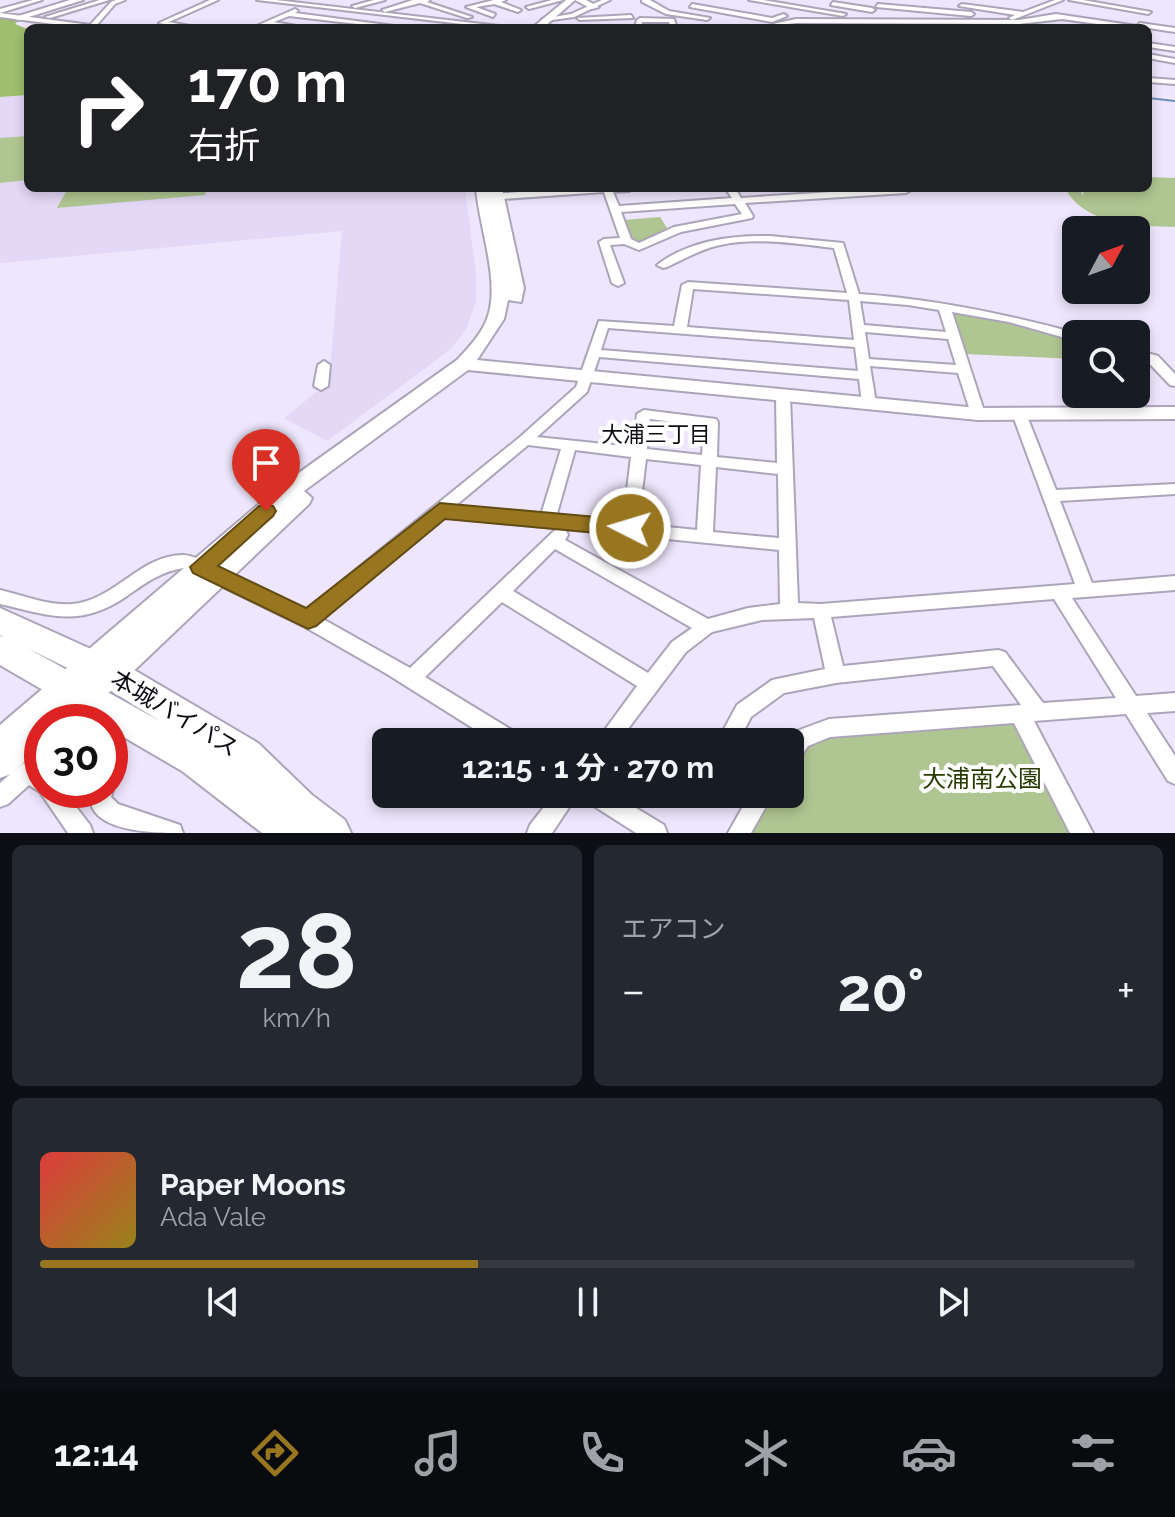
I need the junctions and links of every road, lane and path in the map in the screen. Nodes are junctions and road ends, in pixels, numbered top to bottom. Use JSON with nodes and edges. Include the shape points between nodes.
{"nodes":[{"id":1,"x":7,"y":0,"type":"edge"},
{"id":2,"x":39,"y":0,"type":"edge"},
{"id":3,"x":106,"y":0,"type":"edge"},
{"id":4,"x":122,"y":0,"type":"edge"},
{"id":5,"x":215,"y":0,"type":"edge"},
{"id":6,"x":260,"y":0,"type":"edge"},
{"id":7,"x":288,"y":0,"type":"edge"},
{"id":8,"x":333,"y":0,"type":"edge"},
{"id":9,"x":382,"y":0,"type":"edge"},
{"id":10,"x":421,"y":0,"type":"edge"},
{"id":11,"x":460,"y":0,"type":"edge"},
{"id":12,"x":560,"y":0,"type":"edge"},
{"id":13,"x":576,"y":0,"type":"edge"},
{"id":14,"x":607,"y":0,"type":"edge"},
{"id":15,"x":647,"y":0,"type":"edge"},
{"id":16,"x":704,"y":0,"type":"edge"},
{"id":17,"x":752,"y":0,"type":"edge"},
{"id":18,"x":805,"y":0,"type":"edge"},
{"id":19,"x":854,"y":0,"type":"edge"},
{"id":20,"x":886,"y":0,"type":"edge"},
{"id":21,"x":1155,"y":0,"type":"edge"},
{"id":22,"x":499,"y":1,"type":"edge"},
{"id":23,"x":0,"y":2,"type":"edge"},
{"id":24,"x":278,"y":2,"type":"junction"},
{"id":25,"x":973,"y":2,"type":"edge"},
{"id":26,"x":80,"y":4,"type":"edge"},
{"id":27,"x":529,"y":4,"type":"edge"},
{"id":28,"x":309,"y":5,"type":"junction"},
{"id":29,"x":478,"y":5,"type":"junction"},
{"id":30,"x":1065,"y":5,"type":"edge"},
{"id":31,"x":692,"y":6,"type":"junction"},
{"id":32,"x":846,"y":6,"type":"junction"},
{"id":33,"x":595,"y":7,"type":"junction"},
{"id":34,"x":875,"y":8,"type":"junction"},
{"id":35,"x":344,"y":9,"type":"junction"},
{"id":36,"x":446,"y":9,"type":"junction"},
{"id":37,"x":518,"y":10,"type":"dead end"},
{"id":38,"x":820,"y":11,"type":"junction"},
{"id":39,"x":904,"y":11,"type":"dead end"},
{"id":40,"x":1031,"y":11,"type":"junction"},
{"id":41,"x":376,"y":12,"type":"junction"},
{"id":42,"x":1148,"y":12,"type":"junction"},
{"id":43,"x":0,"y":13,"type":"edge"},
{"id":44,"x":288,"y":14,"type":"junction"},
{"id":45,"x":792,"y":14,"type":"junction"},
{"id":46,"x":493,"y":15,"type":"dead end"},
{"id":47,"x":676,"y":15,"type":"junction"},
{"id":48,"x":572,"y":16,"type":"junction"},
{"id":49,"x":415,"y":17,"type":"junction"},
{"id":50,"x":631,"y":17,"type":"dead end"},
{"id":51,"x":1062,"y":17,"type":"junction"},
{"id":52,"x":16,"y":18,"type":"junction"},
{"id":53,"x":44,"y":18,"type":"junction"},
{"id":54,"x":762,"y":18,"type":"junction"},
{"id":55,"x":1050,"y":20,"type":"junction"},
{"id":56,"x":68,"y":22,"type":"junction"},
{"id":57,"x":355,"y":22,"type":"junction"},
{"id":58,"x":547,"y":22,"type":"edge"},
{"id":59,"x":914,"y":22,"type":"junction"},
{"id":60,"x":950,"y":22,"type":"joint"},
{"id":61,"x":984,"y":22,"type":"junction"},
{"id":62,"x":1019,"y":22,"type":"junction"},
{"id":63,"x":267,"y":23,"type":"joint"},
{"id":64,"x":467,"y":23,"type":"joint"},
{"id":65,"x":1104,"y":23,"type":"joint"},
{"id":66,"x":79,"y":24,"type":"edge"},
{"id":67,"x":97,"y":24,"type":"edge"},
{"id":68,"x":169,"y":24,"type":"edge"},
{"id":69,"x":275,"y":24,"type":"edge"},
{"id":70,"x":351,"y":24,"type":"edge"},
{"id":71,"x":372,"y":24,"type":"edge"},
{"id":72,"x":478,"y":24,"type":"edge"},
{"id":73,"x":493,"y":24,"type":"edge"},
{"id":74,"x":638,"y":24,"type":"edge"},
{"id":75,"x":673,"y":24,"type":"edge"},
{"id":76,"x":776,"y":24,"type":"edge"},
{"id":77,"x":811,"y":24,"type":"edge"},
{"id":78,"x":892,"y":24,"type":"edge"},
{"id":79,"x":986,"y":24,"type":"edge"},
{"id":80,"x":1021,"y":24,"type":"edge"},
{"id":81,"x":1056,"y":24,"type":"edge"},
{"id":82,"x":1122,"y":24,"type":"edge"},
{"id":83,"x":1136,"y":24,"type":"edge"},
{"id":84,"x":1141,"y":24,"type":"edge"},
{"id":85,"x":1152,"y":27,"type":"edge"},
{"id":86,"x":1175,"y":30,"type":"edge"},
{"id":87,"x":1152,"y":36,"type":"edge"},
{"id":88,"x":1175,"y":39,"type":"edge"},
{"id":89,"x":1152,"y":57,"type":"edge"},
{"id":90,"x":1175,"y":61,"type":"edge"},
{"id":91,"x":1152,"y":80,"type":"edge"},
{"id":92,"x":1175,"y":82,"type":"edge"},
{"id":93,"x":489,"y":192,"type":"edge"},
{"id":94,"x":608,"y":192,"type":"edge"},
{"id":95,"x":733,"y":192,"type":"edge"},
{"id":96,"x":839,"y":192,"type":"edge"},
{"id":97,"x":739,"y":201,"type":"junction"},
{"id":98,"x":615,"y":209,"type":"junction"},
{"id":99,"x":626,"y":241,"type":"junction"},
{"id":100,"x":663,"y":265,"type":"dead end"},
{"id":101,"x":618,"y":283,"type":"dead end"},
{"id":102,"x":854,"y":297,"type":"junction"},
{"id":103,"x":944,"y":306,"type":"junction"},
{"id":104,"x":858,"y":328,"type":"junction"},
{"id":105,"x":680,"y":329,"type":"junction"},
{"id":106,"x":1062,"y":334,"type":"edge"},
{"id":107,"x":952,"y":336,"type":"junction"},
{"id":108,"x":861,"y":344,"type":"junction"},
{"id":109,"x":595,"y":353,"type":"junction"},
{"id":110,"x":1150,"y":358,"type":"edge"},
{"id":111,"x":863,"y":362,"type":"junction"},
{"id":112,"x":324,"y":365,"type":"dead end"},
{"id":113,"x":470,"y":366,"type":"junction"},
{"id":114,"x":963,"y":369,"type":"junction"},
{"id":115,"x":865,"y":376,"type":"junction"},
{"id":116,"x":587,"y":379,"type":"junction"},
{"id":117,"x":1175,"y":382,"type":"edge"},
{"id":118,"x":321,"y":386,"type":"dead end"},
{"id":119,"x":783,"y":396,"type":"junction"},
{"id":120,"x":869,"y":403,"type":"junction"},
{"id":121,"x":1175,"y":413,"type":"edge"},
{"id":122,"x":978,"y":414,"type":"junction"},
{"id":123,"x":1020,"y":416,"type":"junction"},
{"id":124,"x":525,"y":440,"type":"junction"},
{"id":125,"x":569,"y":446,"type":"junction"},
{"id":126,"x":638,"y":452,"type":"junction"},
{"id":127,"x":708,"y":460,"type":"junction"},
{"id":128,"x":782,"y":469,"type":"junction"},
{"id":129,"x":1175,"y":489,"type":"edge"},
{"id":130,"x":1049,"y":496,"type":"junction"},
{"id":131,"x":440,"y":511,"type":"junction"},
{"id":132,"x":547,"y":520,"type":"junction"},
{"id":133,"x":572,"y":523,"type":"junction"},
{"id":134,"x":630,"y":528,"type":"junction"},
{"id":135,"x":705,"y":537,"type":"junction"},
{"id":136,"x":554,"y":541,"type":"junction"},
{"id":137,"x":788,"y":545,"type":"junction"},
{"id":138,"x":211,"y":571,"type":"junction"},
{"id":139,"x":1175,"y":583,"type":"edge"},
{"id":140,"x":1086,"y":590,"type":"junction"},
{"id":141,"x":1059,"y":592,"type":"junction"},
{"id":142,"x":502,"y":593,"type":"junction"},
{"id":143,"x":0,"y":597,"type":"edge"},
{"id":144,"x":789,"y":608,"type":"junction"},
{"id":145,"x":821,"y":611,"type":"junction"},
{"id":146,"x":308,"y":619,"type":"junction"},
{"id":147,"x":0,"y":621,"type":"edge"},
{"id":148,"x":706,"y":627,"type":"junction"},
{"id":149,"x":0,"y":649,"type":"edge"},
{"id":150,"x":102,"y":669,"type":"junction"},
{"id":151,"x":836,"y":675,"type":"junction"},
{"id":152,"x":412,"y":678,"type":"junction"},
{"id":153,"x":650,"y":684,"type":"junction"},
{"id":154,"x":74,"y":693,"type":"junction"},
{"id":155,"x":1175,"y":702,"type":"edge"},
{"id":156,"x":65,"y":704,"type":"edge"},
{"id":157,"x":1133,"y":705,"type":"junction"},
{"id":158,"x":1028,"y":712,"type":"junction"},
{"id":159,"x":491,"y":728,"type":"edge"},
{"id":160,"x":617,"y":728,"type":"edge"},
{"id":161,"x":735,"y":728,"type":"edge"},
{"id":162,"x":804,"y":738,"type":"edge"},
{"id":163,"x":0,"y":743,"type":"edge"},
{"id":164,"x":24,"y":743,"type":"edge"},
{"id":165,"x":0,"y":764,"type":"edge"},
{"id":166,"x":1175,"y":774,"type":"edge"},
{"id":167,"x":24,"y":775,"type":"edge"},
{"id":168,"x":0,"y":797,"type":"edge"},
{"id":169,"x":63,"y":808,"type":"edge"},
{"id":170,"x":107,"y":808,"type":"edge"},
{"id":171,"x":557,"y":808,"type":"edge"},
{"id":172,"x":616,"y":808,"type":"edge"},
{"id":173,"x":754,"y":808,"type":"edge"},
{"id":174,"x":82,"y":833,"type":"edge"},
{"id":175,"x":172,"y":833,"type":"edge"},
{"id":176,"x":293,"y":833,"type":"edge"},
{"id":177,"x":332,"y":833,"type":"edge"},
{"id":178,"x":538,"y":833,"type":"edge"},
{"id":179,"x":656,"y":833,"type":"edge"},
{"id":180,"x":739,"y":833,"type":"edge"},
{"id":181,"x":1082,"y":833,"type":"edge"}],
"edges":[{"from":1,"to":23,"type":"street"},
{"from":2,"to":43,"type":"street"},
{"from":3,"to":26,"type":"street"},
{"from":4,"to":67,"type":"street","via":[[113,3]]},
{"from":5,"to":68,"type":"street","via":[[162,23]]},
{"from":6,"to":24,"type":"street"},
{"from":7,"to":24,"type":"street"},
{"from":8,"to":28,"type":"street"},
{"from":9,"to":35,"type":"street"},
{"from":10,"to":36,"type":"street"},
{"from":10,"to":41,"type":"street"},
{"from":11,"to":29,"type":"street"},
{"from":12,"to":27,"type":"street"},
{"from":13,"to":33,"type":"street"},
{"from":13,"to":58,"type":"street"},
{"from":14,"to":33,"type":"street"},
{"from":15,"to":47,"type":"street"},
{"from":16,"to":31,"type":"street"},
{"from":16,"to":45,"type":"street"},
{"from":17,"to":38,"type":"street"},
{"from":18,"to":32,"type":"street"},
{"from":19,"to":32,"type":"street"},
{"from":20,"to":25,"type":"street"},
{"from":20,"to":34,"type":"street"},
{"from":21,"to":42,"type":"street"},
{"from":22,"to":29,"type":"street"},
{"from":22,"to":37,"type":"street"},
{"from":24,"to":28,"type":"street"},
{"from":25,"to":40,"type":"street"},
{"from":25,"to":40,"type":"street"},
{"from":26,"to":52,"type":"street"},
{"from":26,"to":53,"type":"street"},
{"from":26,"to":56,"type":"street"},
{"from":28,"to":35,"type":"street"},
{"from":28,"to":44,"type":"street"},
{"from":29,"to":46,"type":"street","via":[[469,7]]},
{"from":30,"to":40,"type":"street"},
{"from":30,"to":42,"type":"street"},
{"from":30,"to":83,"type":"street"},
{"from":31,"to":47,"type":"street"},
{"from":31,"to":54,"type":"street"},
{"from":32,"to":34,"type":"street"},
{"from":33,"to":48,"type":"street"},
{"from":34,"to":38,"type":"street","via":[[861,17]]},
{"from":34,"to":40,"type":"street","via":[[1014,18]]},
{"from":35,"to":41,"type":"street"},
{"from":36,"to":49,"type":"street"},
{"from":36,"to":73,"type":"street"},
{"from":38,"to":45,"type":"street"},
{"from":39,"to":59,"type":"street"},
{"from":40,"to":51,"type":"street"},
{"from":41,"to":49,"type":"street"},
{"from":41,"to":57,"type":"street"},
{"from":42,"to":84,"type":"street"},
{"from":43,"to":52,"type":"street"},
{"from":44,"to":57,"type":"street"},
{"from":44,"to":63,"type":"street"},
{"from":45,"to":54,"type":"street"},
{"from":47,"to":54,"type":"street","via":[[738,22]]},
{"from":48,"to":50,"type":"street"},
{"from":48,"to":58,"type":"street"},
{"from":49,"to":64,"type":"street"},
{"from":51,"to":55,"type":"street"},
{"from":51,"to":65,"type":"street"},
{"from":52,"to":53,"type":"street"},
{"from":53,"to":56,"type":"street"},
{"from":55,"to":62,"type":"street"},
{"from":55,"to":81,"type":"street"},
{"from":56,"to":66,"type":"street"},
{"from":57,"to":70,"type":"street"},
{"from":57,"to":71,"type":"street"},
{"from":59,"to":60,"type":"street"},
{"from":59,"to":78,"type":"street"},
{"from":60,"to":61,"type":"street"},
{"from":61,"to":62,"type":"street"},
{"from":61,"to":79,"type":"street"},
{"from":62,"to":80,"type":"street"},
{"from":63,"to":69,"type":"street"},
{"from":64,"to":72,"type":"street"},
{"from":65,"to":82,"type":"street"},
{"from":74,"to":75,"type":"street"},
{"from":76,"to":77,"type":"street"},
{"from":85,"to":86,"type":"street"},
{"from":87,"to":88,"type":"street"},
{"from":89,"to":90,"type":"street"},
{"from":91,"to":92,"type":"street"},
{"from":93,"to":113,"type":"street","via":[[516,288],[493,349]]},
{"from":94,"to":98,"type":"street"},
{"from":95,"to":97,"type":"street"},
{"from":96,"to":97,"type":"street"},
{"from":97,"to":98,"type":"street"},
{"from":97,"to":99,"type":"street","via":[[748,216],[678,229],[639,247]]},
{"from":98,"to":99,"type":"street"},
{"from":99,"to":101,"type":"street","via":[[604,242]]},
{"from":100,"to":102,"type":"street","via":[[725,242],[839,245]]},
{"from":102,"to":103,"type":"street"},
{"from":102,"to":104,"type":"street"},
{"from":102,"to":105,"type":"street","via":[[688,285]]},
{"from":103,"to":106,"type":"street"},
{"from":103,"to":107,"type":"street"},
{"from":104,"to":107,"type":"street"},
{"from":104,"to":108,"type":"street"},
{"from":105,"to":108,"type":"street"},
{"from":105,"to":109,"type":"street","via":[[603,324]]},
{"from":107,"to":114,"type":"street"},
{"from":108,"to":111,"type":"street"},
{"from":109,"to":115,"type":"street"},
{"from":109,"to":116,"type":"street"},
{"from":110,"to":117,"type":"street"},
{"from":111,"to":114,"type":"street"},
{"from":111,"to":115,"type":"street"},
{"from":112,"to":118,"type":"street"},
{"from":113,"to":116,"type":"street"},
{"from":113,"to":138,"type":"street"},
{"from":114,"to":122,"type":"street"},
{"from":115,"to":120,"type":"street"},
{"from":116,"to":119,"type":"street"},
{"from":116,"to":124,"type":"street"},
{"from":119,"to":120,"type":"street"},
{"from":119,"to":128,"type":"street"},
{"from":120,"to":122,"type":"street"},
{"from":121,"to":123,"type":"street"},
{"from":122,"to":123,"type":"street"},
{"from":123,"to":130,"type":"street"},
{"from":124,"to":125,"type":"street"},
{"from":124,"to":131,"type":"street"},
{"from":125,"to":126,"type":"street"},
{"from":125,"to":132,"type":"street"},
{"from":126,"to":127,"type":"street"},
{"from":126,"to":127,"type":"street","via":[[644,414],[711,422]]},
{"from":126,"to":134,"type":"street"},
{"from":127,"to":128,"type":"street"},
{"from":127,"to":135,"type":"street"},
{"from":128,"to":137,"type":"street"},
{"from":129,"to":130,"type":"street"},
{"from":130,"to":140,"type":"street"},
{"from":131,"to":132,"type":"street"},
{"from":131,"to":146,"type":"street"},
{"from":132,"to":133,"type":"street"},
{"from":133,"to":134,"type":"street"},
{"from":133,"to":136,"type":"street"},
{"from":134,"to":135,"type":"street"},
{"from":135,"to":137,"type":"street"},
{"from":136,"to":142,"type":"street"},
{"from":136,"to":148,"type":"street"},
{"from":137,"to":144,"type":"street"},
{"from":138,"to":143,"type":"street","via":[[171,561],[111,597],[74,611]]},
{"from":138,"to":146,"type":"street"},
{"from":138,"to":150,"type":"street"},
{"from":139,"to":140,"type":"street"},
{"from":140,"to":141,"type":"street"},
{"from":141,"to":145,"type":"street"},
{"from":141,"to":157,"type":"street"},
{"from":142,"to":152,"type":"street"},
{"from":142,"to":153,"type":"street"},
{"from":144,"to":145,"type":"street"},
{"from":144,"to":148,"type":"street","via":[[744,614]]},
{"from":145,"to":151,"type":"street"},
{"from":146,"to":152,"type":"street"},
{"from":147,"to":150,"type":"highway","name":"本城バイパス"},
{"from":148,"to":153,"type":"street","via":[[679,647]]},
{"from":149,"to":154,"type":"highway","name":"本城バイパス"},
{"from":150,"to":154,"type":"street"},
{"from":150,"to":177,"type":"highway","name":"本城バイパス","via":[[245,755]]},
{"from":151,"to":158,"type":"street","via":[[998,658]]},
{"from":151,"to":161,"type":"street","via":[[779,686],[744,711]]},
{"from":152,"to":159,"type":"street"},
{"from":153,"to":160,"type":"street"},
{"from":154,"to":156,"type":"street"},
{"from":154,"to":163,"type":"street"},
{"from":154,"to":176,"type":"highway","name":"本城バイパス","via":[[195,759]]},
{"from":155,"to":157,"type":"street"},
{"from":157,"to":158,"type":"street"},
{"from":157,"to":166,"type":"street"},
{"from":158,"to":162,"type":"street","via":[[829,728]]},
{"from":158,"to":181,"type":"street"},
{"from":164,"to":165,"type":"street"},
{"from":167,"to":168,"type":"street"},
{"from":169,"to":174,"type":"street"},
{"from":170,"to":175,"type":"street"},
{"from":171,"to":178,"type":"street"},
{"from":172,"to":179,"type":"street"},
{"from":173,"to":180,"type":"street"}]}
